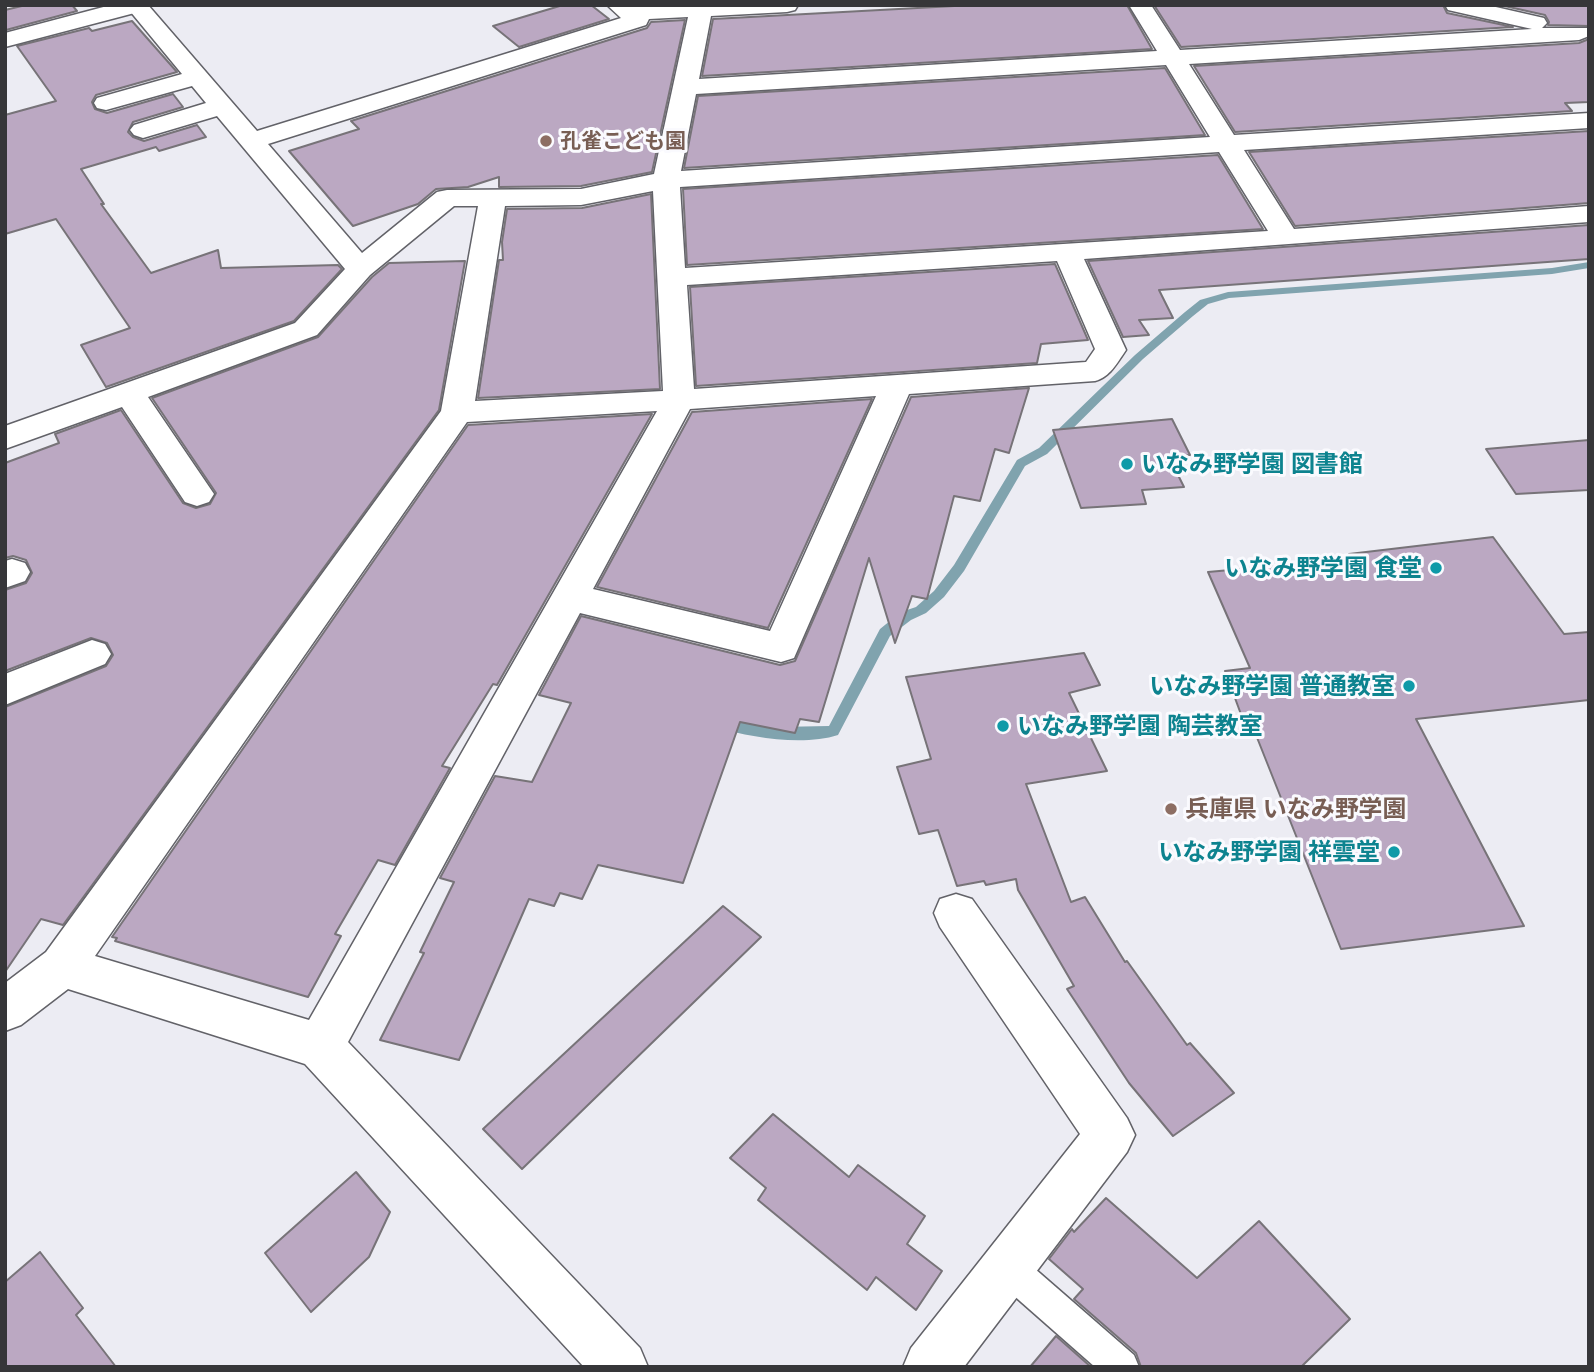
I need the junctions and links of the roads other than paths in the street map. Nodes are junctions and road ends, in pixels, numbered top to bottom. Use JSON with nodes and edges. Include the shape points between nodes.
{"nodes":[{"id":1,"x":137,"y":5,"type":"edge"},
{"id":2,"x":787,"y":5,"type":"edge"},
{"id":3,"x":1140,"y":5,"type":"edge"},
{"id":4,"x":1456,"y":5,"type":"edge"},
{"id":5,"x":621,"y":7,"type":"edge"},
{"id":6,"x":701,"y":10,"type":"junction"},
{"id":7,"x":1584,"y":34,"type":"edge"},
{"id":8,"x":5,"y":40,"type":"edge"},
{"id":9,"x":1173,"y":60,"type":"junction"},
{"id":10,"x":506,"y":61,"type":"junction"},
{"id":11,"x":525,"y":76,"type":"dead end"},
{"id":12,"x":198,"y":77,"type":"junction"},
{"id":13,"x":685,"y":87,"type":"junction"},
{"id":14,"x":106,"y":103,"type":"dead end"},
{"id":15,"x":223,"y":106,"type":"junction"},
{"id":16,"x":1589,"y":120,"type":"edge"},
{"id":17,"x":143,"y":130,"type":"dead end"},
{"id":18,"x":252,"y":141,"type":"junction"},
{"id":19,"x":1226,"y":144,"type":"junction"},
{"id":20,"x":666,"y":180,"type":"junction"},
{"id":21,"x":493,"y":198,"type":"junction"},
{"id":22,"x":1589,"y":214,"type":"edge"},
{"id":23,"x":1286,"y":237,"type":"junction"},
{"id":24,"x":1068,"y":252,"type":"junction"},
{"id":25,"x":360,"y":269,"type":"junction"},
{"id":26,"x":673,"y":277,"type":"junction"},
{"id":27,"x":897,"y":385,"type":"junction"},
{"id":28,"x":130,"y":394,"type":"junction"},
{"id":29,"x":679,"y":400,"type":"junction"},
{"id":30,"x":457,"y":412,"type":"junction"},
{"id":31,"x":5,"y":438,"type":"edge"},
{"id":32,"x":197,"y":494,"type":"dead end"},
{"id":33,"x":570,"y":597,"type":"junction"},
{"id":34,"x":92,"y":654,"type":"dead end"},
{"id":35,"x":5,"y":690,"type":"edge"},
{"id":36,"x":956,"y":913,"type":"dead end"},
{"id":37,"x":62,"y":967,"type":"junction"},
{"id":38,"x":5,"y":1010,"type":"edge"},
{"id":39,"x":320,"y":1046,"type":"junction"},
{"id":40,"x":1007,"y":1267,"type":"junction"},
{"id":41,"x":621,"y":1367,"type":"edge"},
{"id":42,"x":930,"y":1367,"type":"edge"},
{"id":43,"x":1122,"y":1367,"type":"edge"}],
"edges":[{"from":1,"to":8,"type":"street"},
{"from":1,"to":12,"type":"street"},
{"from":2,"to":6,"type":"street"},
{"from":3,"to":9,"type":"street"},
{"from":4,"to":7,"type":"street"},
{"from":5,"to":6,"type":"street","via":[[638,13]]},
{"from":5,"to":10,"type":"street","via":[[638,20]]},
{"from":6,"to":13,"type":"street"},
{"from":7,"to":9,"type":"street"},
{"from":9,"to":13,"type":"street"},
{"from":9,"to":19,"type":"street"},
{"from":10,"to":11,"type":"street"},
{"from":10,"to":18,"type":"street"},
{"from":12,"to":14,"type":"street"},
{"from":12,"to":15,"type":"street"},
{"from":13,"to":20,"type":"street"},
{"from":15,"to":17,"type":"street"},
{"from":15,"to":18,"type":"street"},
{"from":16,"to":19,"type":"street"},
{"from":18,"to":25,"type":"street"},
{"from":19,"to":20,"type":"street"},
{"from":19,"to":23,"type":"street"},
{"from":20,"to":21,"type":"street","via":[[581,197]]},
{"from":20,"to":26,"type":"street"},
{"from":21,"to":25,"type":"street","via":[[447,198]]},
{"from":21,"to":30,"type":"street"},
{"from":22,"to":23,"type":"street"},
{"from":23,"to":24,"type":"street"},
{"from":24,"to":26,"type":"street"},
{"from":24,"to":27,"type":"street","via":[[1111,350],[1095,371]]},
{"from":25,"to":28,"type":"street","via":[[306,329]]},
{"from":26,"to":29,"type":"street"},
{"from":27,"to":29,"type":"street"},
{"from":27,"to":33,"type":"street","via":[[781,648]]},
{"from":28,"to":31,"type":"street"},
{"from":28,"to":32,"type":"street"},
{"from":29,"to":30,"type":"street"},
{"from":29,"to":33,"type":"street"},
{"from":30,"to":37,"type":"street"},
{"from":33,"to":39,"type":"street"},
{"from":34,"to":35,"type":"street"},
{"from":36,"to":40,"type":"street","via":[[1110,1135]]},
{"from":37,"to":38,"type":"street"},
{"from":37,"to":39,"type":"street"},
{"from":39,"to":41,"type":"street"},
{"from":40,"to":42,"type":"street"},
{"from":40,"to":43,"type":"lane"}]}
